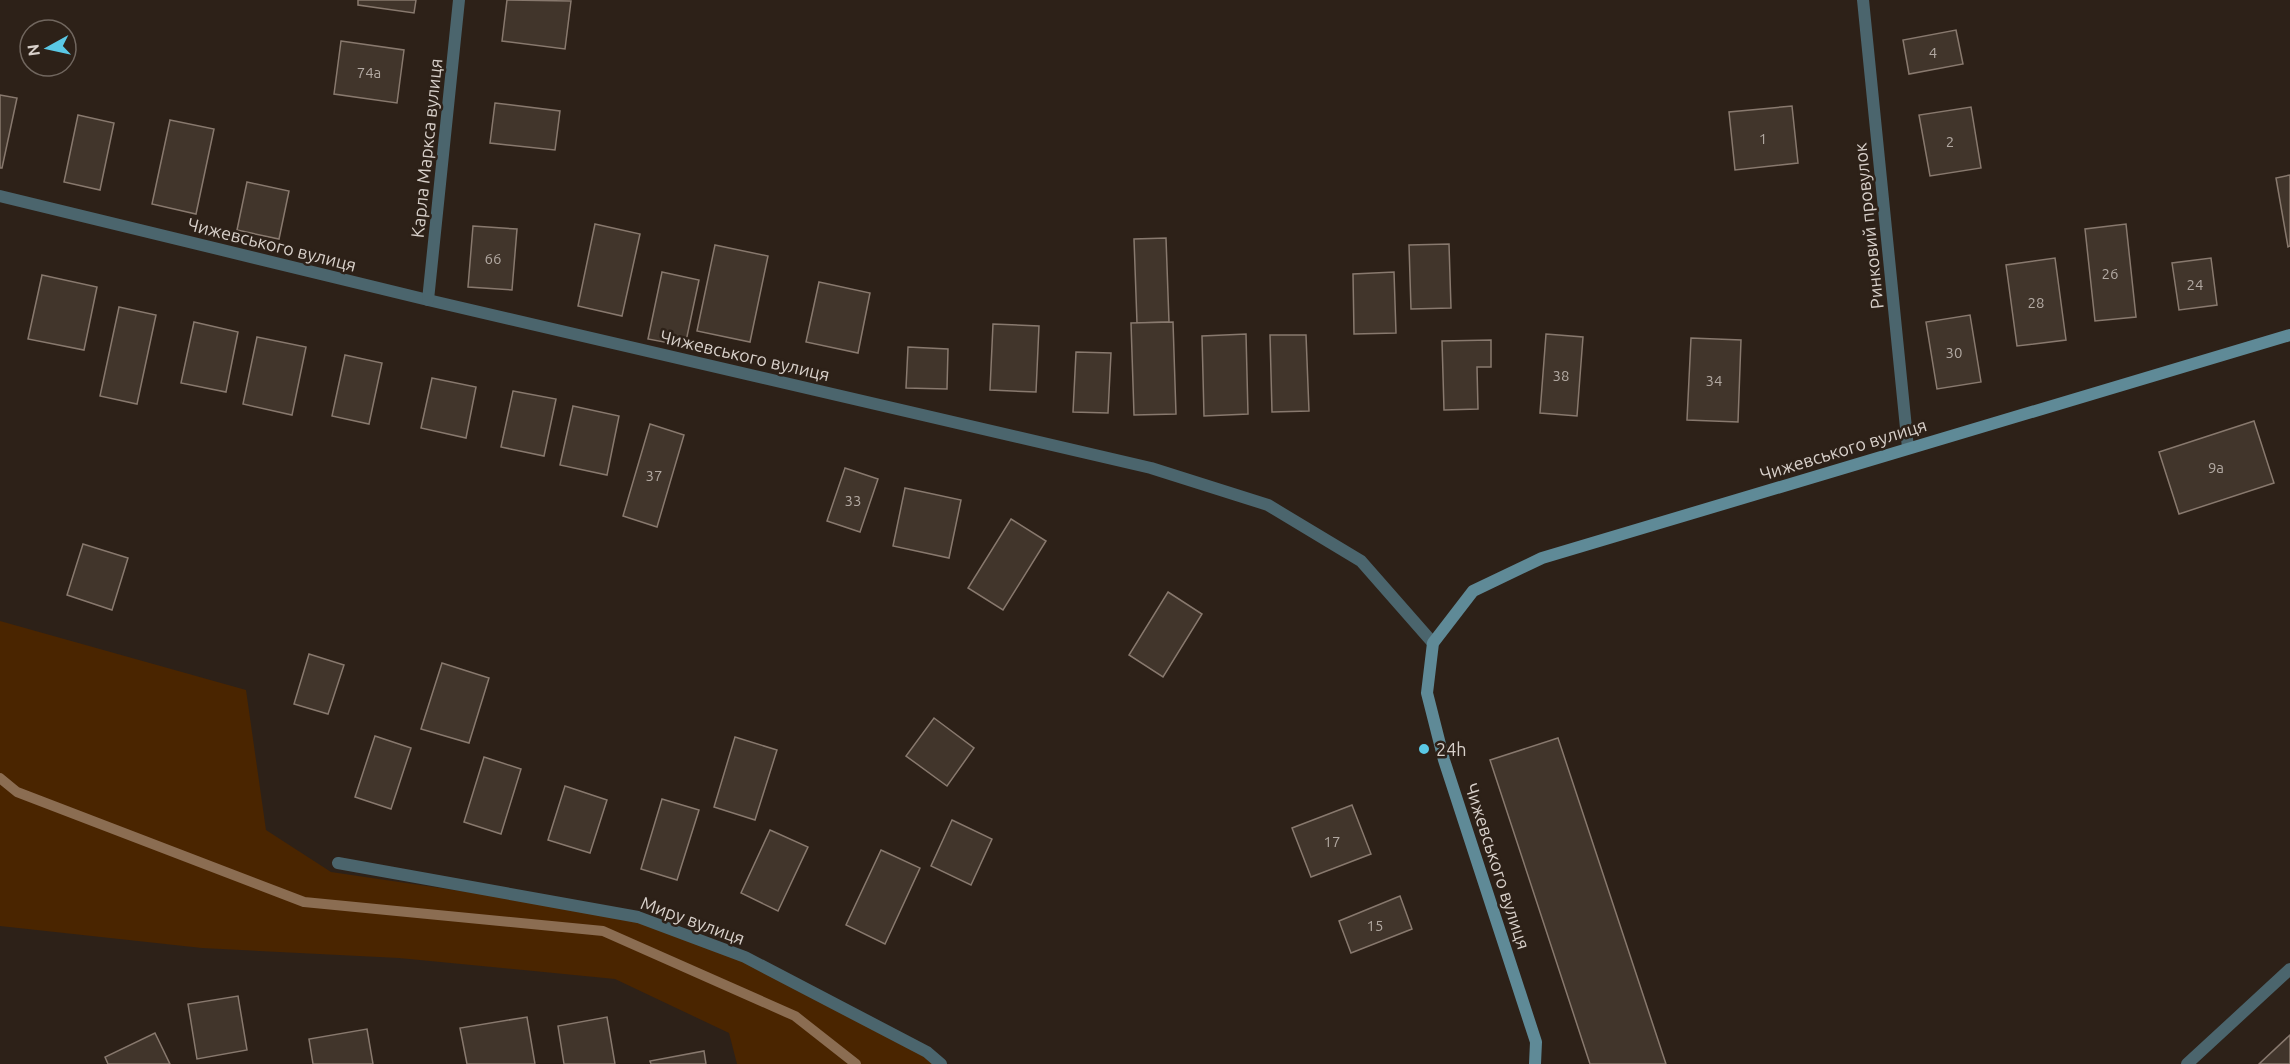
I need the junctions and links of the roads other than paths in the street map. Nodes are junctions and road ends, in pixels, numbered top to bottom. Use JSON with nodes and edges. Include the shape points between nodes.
{"nodes":[{"id":1,"x":459,"y":0,"type":"edge"},
{"id":2,"x":1863,"y":0,"type":"edge"},
{"id":3,"x":0,"y":196,"type":"edge"},
{"id":4,"x":428,"y":300,"type":"junction"},
{"id":5,"x":2290,"y":335,"type":"edge"},
{"id":6,"x":1908,"y":448,"type":"junction"},
{"id":7,"x":1432,"y":643,"type":"junction"},
{"id":8,"x":338,"y":863,"type":"dead end"},
{"id":9,"x":2290,"y":969,"type":"edge"},
{"id":10,"x":941,"y":1064,"type":"edge"},
{"id":11,"x":1535,"y":1064,"type":"edge"},
{"id":12,"x":2187,"y":1064,"type":"edge"}],
"edges":[{"from":1,"to":4,"type":"street","name":"Карла Маркса вулиця"},
{"from":2,"to":6,"type":"street","name":"Ринковий провулок"},
{"from":3,"to":4,"type":"street","name":"Чижевського вулиця"},
{"from":4,"to":7,"type":"street","name":"Чижевського вулиця","via":[[1150,468],[1268,505],[1361,561]]},
{"from":5,"to":6,"type":"street","name":"Чижевського вулиця"},
{"from":6,"to":7,"type":"street","name":"Чижевського вулиця","via":[[1542,558],[1473,591]]},
{"from":7,"to":11,"type":"street","name":"Чижевського вулиця","via":[[1427,693],[1444,760],[1536,1042]]},
{"from":8,"to":10,"type":"street","name":"Миру вулиця","via":[[638,917],[745,957],[927,1052]]},
{"from":9,"to":12,"type":"street"}]}
